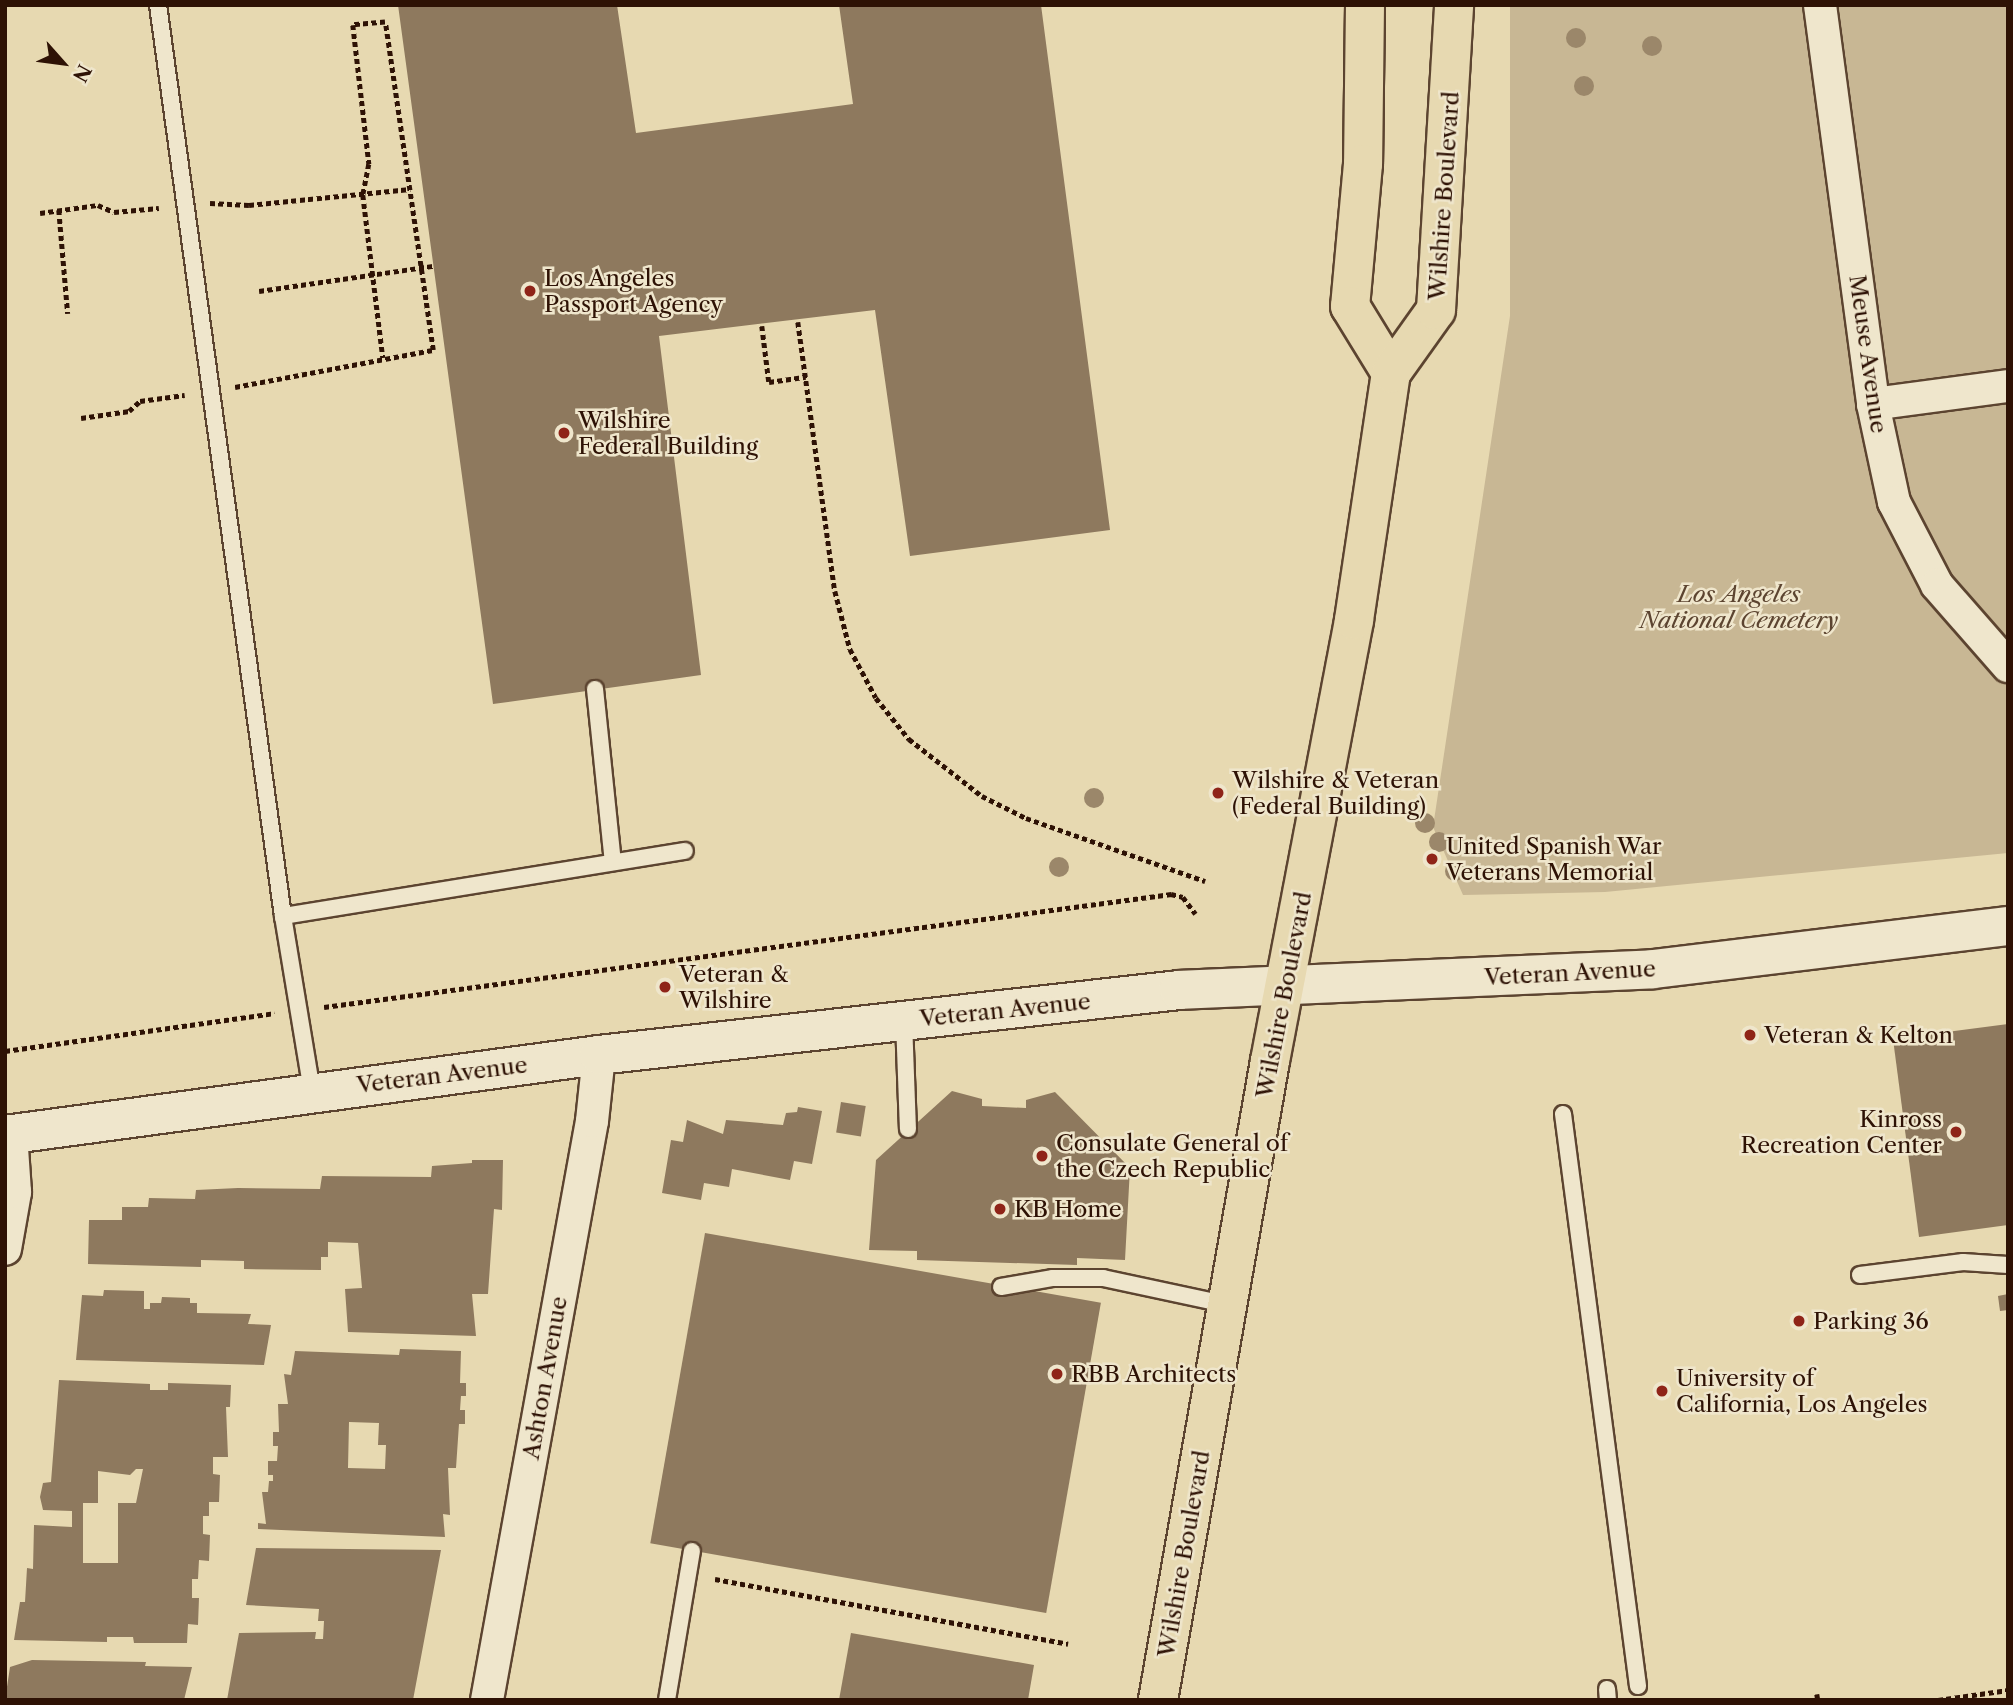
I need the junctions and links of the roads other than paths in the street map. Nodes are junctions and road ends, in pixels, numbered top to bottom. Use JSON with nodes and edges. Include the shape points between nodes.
{"nodes":[{"id":1,"x":158,"y":5,"type":"edge"},
{"id":2,"x":1365,"y":5,"type":"edge"},
{"id":3,"x":1454,"y":5,"type":"edge"},
{"id":4,"x":1820,"y":5,"type":"edge"},
{"id":5,"x":1391,"y":373,"type":"junction"},
{"id":6,"x":2008,"y":386,"type":"edge"},
{"id":7,"x":1873,"y":404,"type":"junction"},
{"id":8,"x":2008,"y":666,"type":"edge"},
{"id":9,"x":595,"y":690,"type":"dead end"},
{"id":10,"x":685,"y":851,"type":"dead end"},
{"id":11,"x":613,"y":862,"type":"junction"},
{"id":12,"x":283,"y":916,"type":"junction"},
{"id":13,"x":2008,"y":926,"type":"edge"},
{"id":14,"x":1284,"y":985,"type":"junction"},
{"id":15,"x":904,"y":1021,"type":"junction"},
{"id":16,"x":599,"y":1055,"type":"junction"},
{"id":17,"x":312,"y":1092,"type":"junction"},
{"id":18,"x":1563,"y":1114,"type":"dead end"},
{"id":19,"x":908,"y":1129,"type":"dead end"},
{"id":20,"x":8,"y":1134,"type":"edge"},
{"id":21,"x":5,"y":1249,"type":"edge"},
{"id":22,"x":2008,"y":1265,"type":"edge"},
{"id":23,"x":1860,"y":1275,"type":"dead end"},
{"id":24,"x":1001,"y":1287,"type":"dead end"},
{"id":25,"x":1229,"y":1305,"type":"junction"},
{"id":26,"x":692,"y":1551,"type":"dead end"},
{"id":27,"x":1637,"y":1686,"type":"dead end"},
{"id":28,"x":487,"y":1700,"type":"edge"},
{"id":29,"x":667,"y":1700,"type":"edge"},
{"id":30,"x":1158,"y":1700,"type":"edge"}],
"edges":[{"from":1,"to":12,"type":"lane"},
{"from":2,"to":5,"type":"main road","via":[[1363,164],[1350,306]]},
{"from":3,"to":5,"type":"main road","name":"Wilshire Boulevard","via":[[1436,310]]},
{"from":4,"to":7,"type":"street","name":"Meuse Avenue"},
{"from":5,"to":14,"type":"main road","name":"Wilshire Boulevard","via":[[1354,620]]},
{"from":6,"to":7,"type":"street"},
{"from":7,"to":8,"type":"street","name":"Meuse Avenue","via":[[1900,514],[1937,585]]},
{"from":9,"to":11,"type":"lane"},
{"from":10,"to":11,"type":"lane"},
{"from":11,"to":12,"type":"lane"},
{"from":12,"to":17,"type":"lane"},
{"from":13,"to":14,"type":"street","name":"Veteran Avenue","via":[[1653,969]]},
{"from":14,"to":15,"type":"street","name":"Veteran Avenue","via":[[1179,990]]},
{"from":14,"to":25,"type":"main road","name":"Wilshire Boulevard"},
{"from":15,"to":16,"type":"street","name":"Veteran Avenue"},
{"from":15,"to":19,"type":"lane"},
{"from":16,"to":17,"type":"street","name":"Veteran Avenue"},
{"from":16,"to":28,"type":"street","name":"Ashton Avenue","via":[[592,1121]]},
{"from":17,"to":20,"type":"street","name":"Veteran Avenue"},
{"from":18,"to":27,"type":"lane"},
{"from":20,"to":21,"type":"street","via":[[15,1192]]},
{"from":22,"to":23,"type":"lane","via":[[1962,1262]]},
{"from":24,"to":25,"type":"lane","via":[[1053,1278],[1103,1278]]},
{"from":25,"to":30,"type":"main road","name":"Wilshire Boulevard"},
{"from":26,"to":29,"type":"lane"}]}
